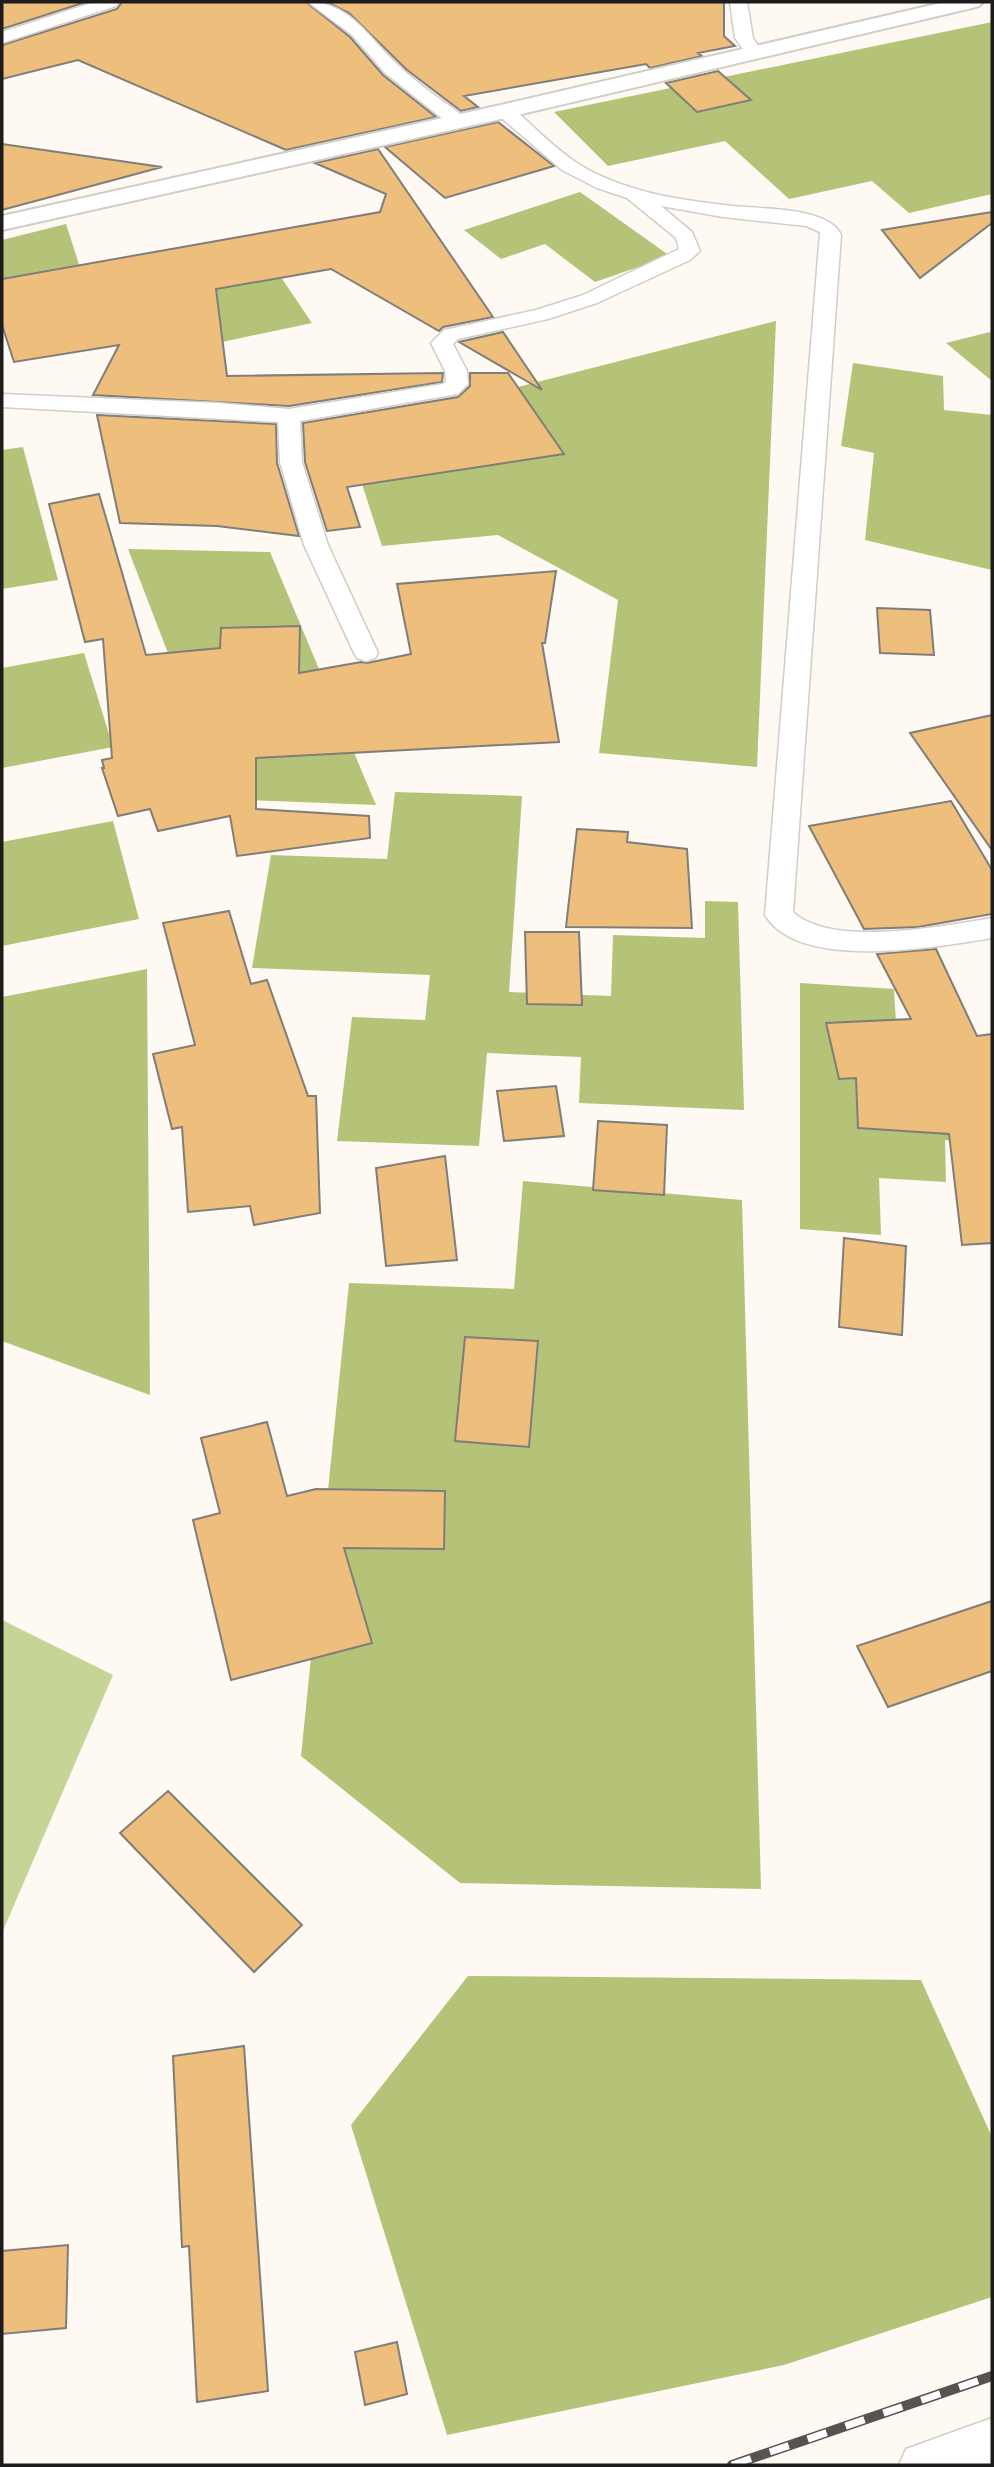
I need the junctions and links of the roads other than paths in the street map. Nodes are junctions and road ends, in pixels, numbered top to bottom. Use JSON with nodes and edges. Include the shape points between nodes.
{"nodes":[{"id":1,"x":110,"y":2,"type":"edge"},
{"id":2,"x":316,"y":2,"type":"edge"},
{"id":3,"x":738,"y":2,"type":"edge"},
{"id":4,"x":972,"y":2,"type":"edge"},
{"id":5,"x":2,"y":38,"type":"edge"},
{"id":6,"x":753,"y":51,"type":"junction"},
{"id":7,"x":505,"y":111,"type":"junction"},
{"id":8,"x":456,"y":120,"type":"junction"},
{"id":9,"x":633,"y":194,"type":"junction"},
{"id":10,"x":2,"y":223,"type":"edge"},
{"id":11,"x":2,"y":401,"type":"edge"},
{"id":12,"x":289,"y":416,"type":"junction"},
{"id":13,"x":366,"y":653,"type":"dead end"},
{"id":14,"x":992,"y":928,"type":"edge"},
{"id":15,"x":992,"y":2441,"type":"edge"},
{"id":16,"x":922,"y":2465,"type":"edge"}],
"edges":[{"from":1,"to":5,"type":"lane"},
{"from":2,"to":8,"type":"lane","via":[[358,31],[391,69]]},
{"from":3,"to":6,"type":"lane","via":[[744,38]]},
{"from":4,"to":6,"type":"street"},
{"from":6,"to":7,"type":"street"},
{"from":7,"to":8,"type":"street"},
{"from":7,"to":9,"type":"lane","via":[[581,173]]},
{"from":8,"to":10,"type":"street"},
{"from":9,"to":12,"type":"lane","via":[[685,236],[690,251],[590,299],[541,316],[451,334],[442,343],[458,377],[450,389]]},
{"from":9,"to":14,"type":"lane","via":[[810,220],[823,224],[831,235],[779,915],[795,931],[867,942]]},
{"from":11,"to":12,"type":"lane"},
{"from":12,"to":13,"type":"lane","via":[[291,462],[316,545]]},
{"from":15,"to":16,"type":"lane"}]}
